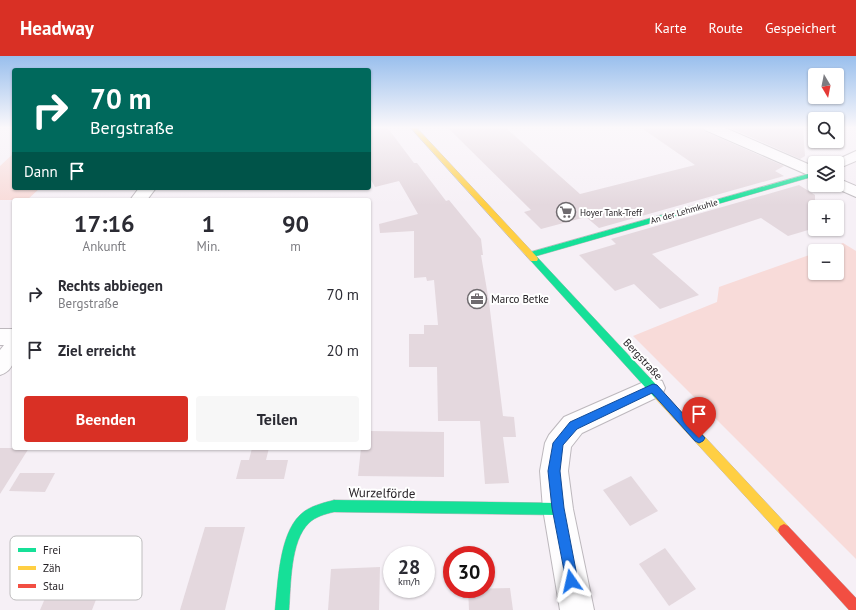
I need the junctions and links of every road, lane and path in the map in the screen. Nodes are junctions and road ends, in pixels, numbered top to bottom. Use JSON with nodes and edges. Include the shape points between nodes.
{"nodes":[{"id":1,"x":435,"y":153,"type":"edge"},
{"id":2,"x":768,"y":153,"type":"edge"},
{"id":3,"x":856,"y":155,"type":"edge"},
{"id":4,"x":844,"y":161,"type":"edge"},
{"id":5,"x":808,"y":170,"type":"edge"},
{"id":6,"x":808,"y":175,"type":"edge"},
{"id":7,"x":844,"y":186,"type":"edge"},
{"id":8,"x":146,"y":190,"type":"edge"},
{"id":9,"x":856,"y":192,"type":"edge"},
{"id":10,"x":140,"y":198,"type":"edge"},
{"id":11,"x":530,"y":255,"type":"junction"},
{"id":12,"x":0,"y":336,"type":"edge"},
{"id":13,"x":12,"y":337,"type":"edge"},
{"id":14,"x":12,"y":351,"type":"edge"},
{"id":15,"x":0,"y":366,"type":"edge"},
{"id":16,"x":653,"y":388,"type":"junction"},
{"id":17,"x":558,"y":508,"type":"junction"},
{"id":18,"x":856,"y":608,"type":"edge"},
{"id":19,"x":282,"y":610,"type":"edge"},
{"id":20,"x":577,"y":610,"type":"edge"}],
"edges":[{"from":1,"to":11,"type":"main road","name":"Bergstraße"},
{"from":2,"to":5,"type":"street"},
{"from":3,"to":4,"type":"street"},
{"from":6,"to":11,"type":"main road","name":"An der Lehmkuhle"},
{"from":7,"to":9,"type":"street"},
{"from":8,"to":10,"type":"street"},
{"from":11,"to":16,"type":"main road","name":"Bergstraße"},
{"from":12,"to":13,"type":"street"},
{"from":14,"to":15,"type":"street"},
{"from":16,"to":17,"type":"street","via":[[573,425],[558,443],[554,471]]},
{"from":16,"to":18,"type":"main road","name":"Bergstraße"},
{"from":17,"to":19,"type":"main road","name":"Wurzelförde","via":[[334,506],[312,513],[299,525],[293,542]]},
{"from":17,"to":20,"type":"street"}]}
